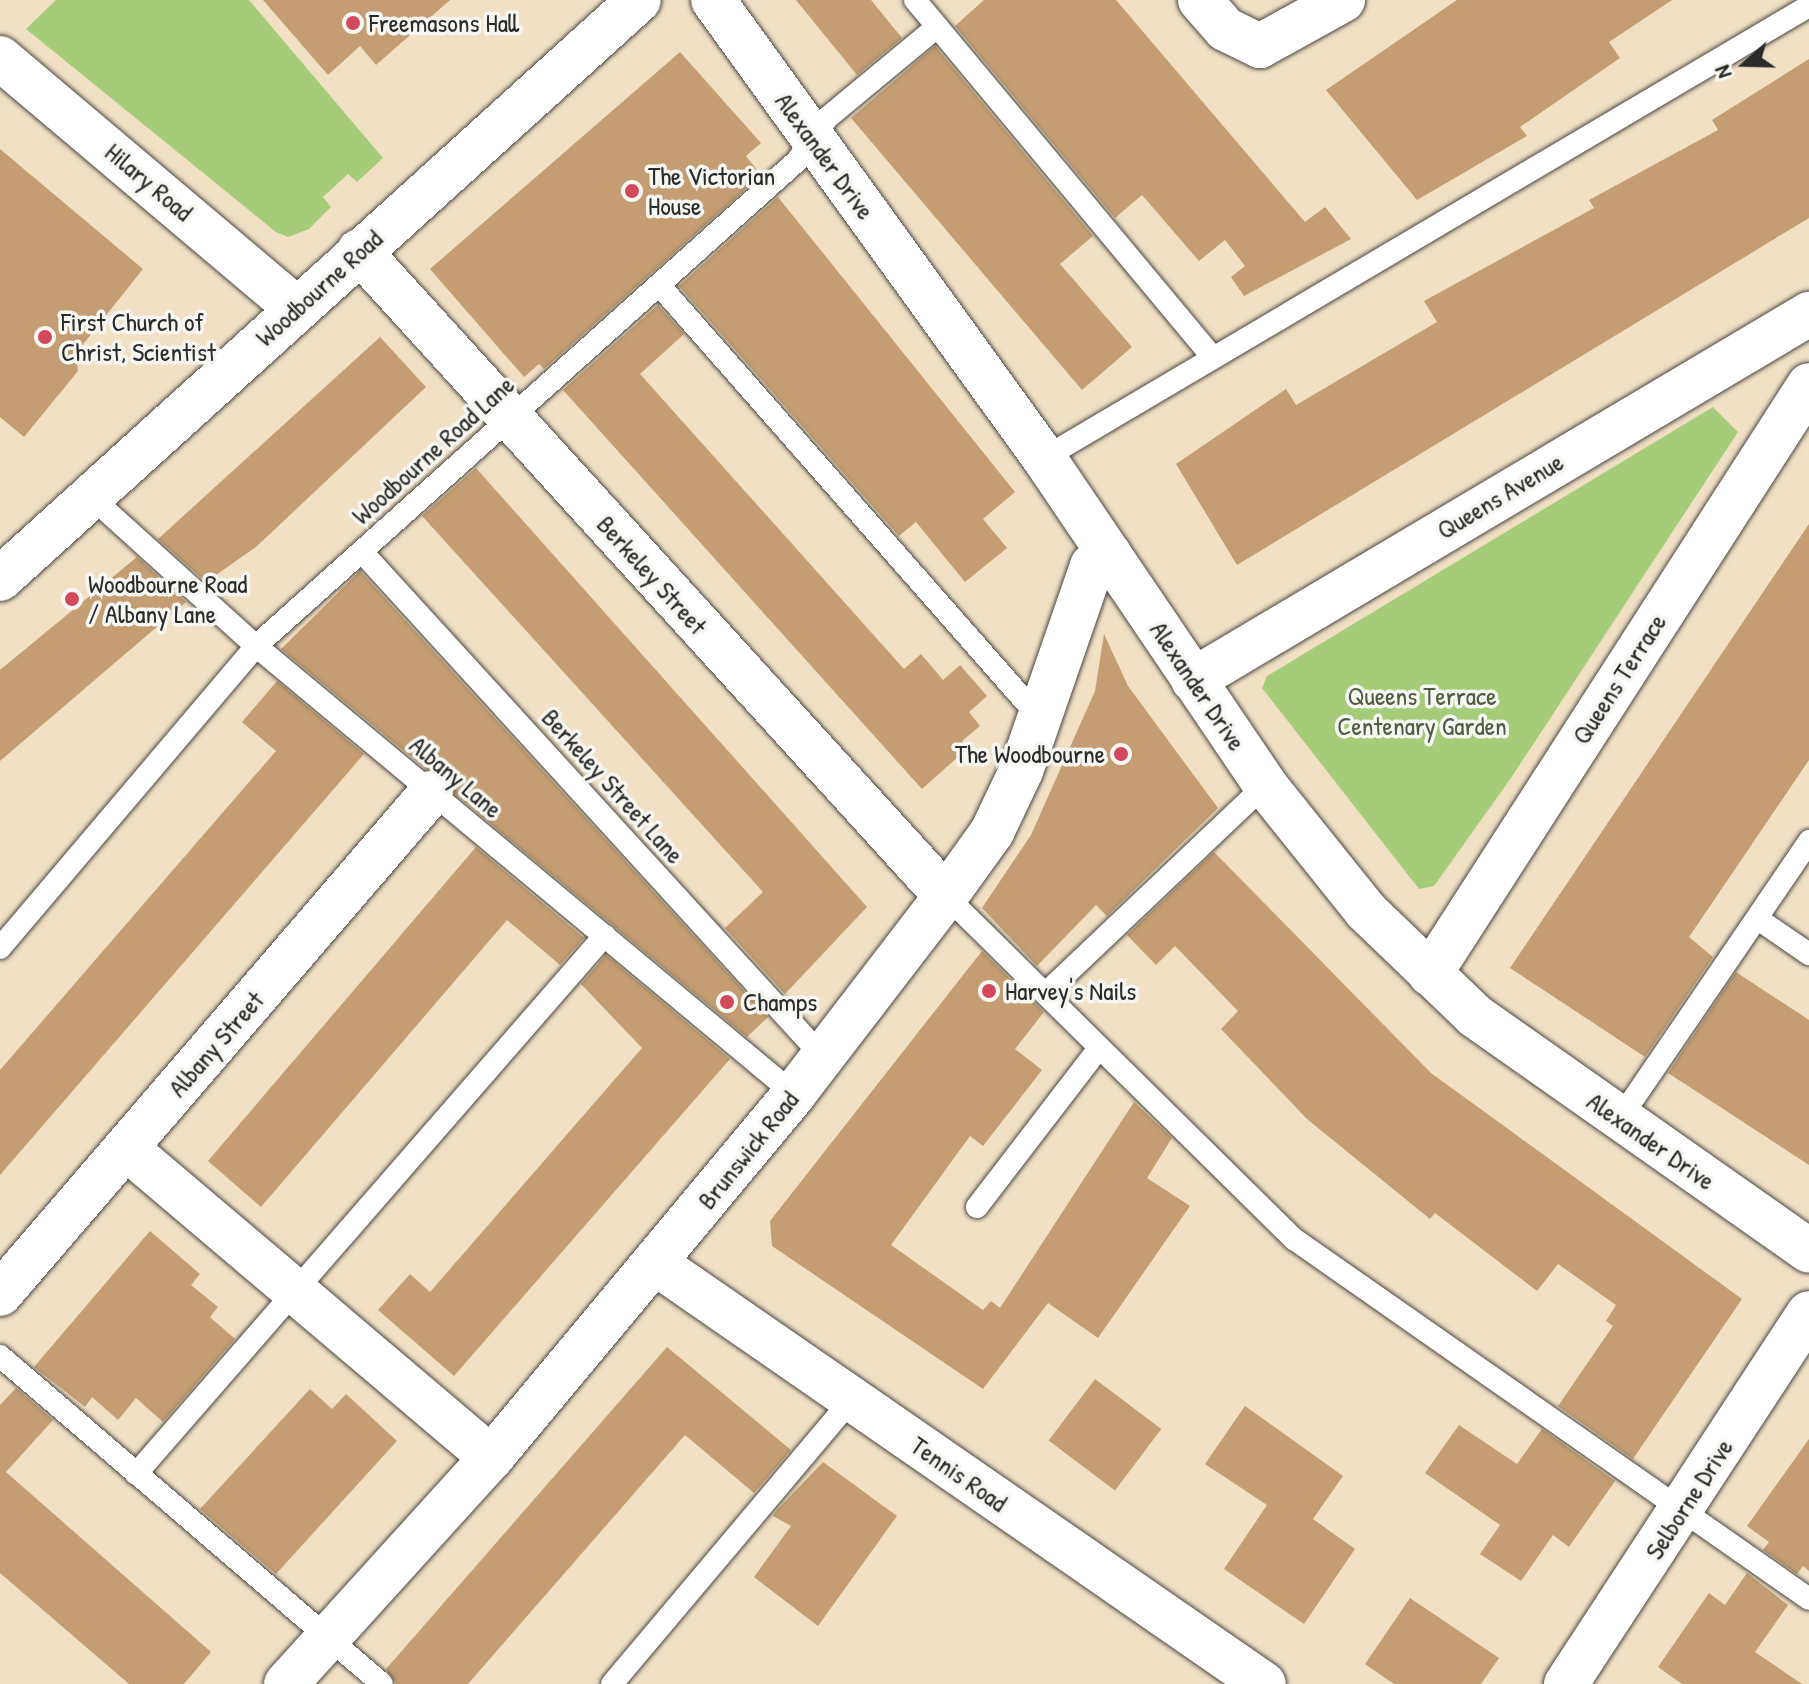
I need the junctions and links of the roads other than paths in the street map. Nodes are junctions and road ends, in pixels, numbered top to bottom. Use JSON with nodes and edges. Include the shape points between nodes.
{"nodes":[{"id":1,"x":639,"y":0,"type":"edge"},
{"id":2,"x":713,"y":0,"type":"edge"},
{"id":3,"x":915,"y":0,"type":"edge"},
{"id":4,"x":1200,"y":0,"type":"edge"},
{"id":5,"x":1343,"y":0,"type":"edge"},
{"id":6,"x":1809,"y":6,"type":"edge"},
{"id":7,"x":937,"y":27,"type":"junction"},
{"id":8,"x":0,"y":58,"type":"edge"},
{"id":9,"x":812,"y":139,"type":"junction"},
{"id":10,"x":359,"y":251,"type":"junction"},
{"id":11,"x":660,"y":286,"type":"junction"},
{"id":12,"x":296,"y":308,"type":"junction"},
{"id":13,"x":1809,"y":314,"type":"edge"},
{"id":14,"x":1212,"y":357,"type":"junction"},
{"id":15,"x":1809,"y":385,"type":"edge"},
{"id":16,"x":510,"y":417,"type":"junction"},
{"id":17,"x":1044,"y":458,"type":"junction"},
{"id":18,"x":90,"y":496,"type":"junction"},
{"id":19,"x":362,"y":552,"type":"junction"},
{"id":20,"x":1109,"y":554,"type":"junction"},
{"id":21,"x":0,"y":579,"type":"edge"},
{"id":22,"x":256,"y":646,"type":"junction"},
{"id":23,"x":1193,"y":680,"type":"junction"},
{"id":24,"x":1038,"y":716,"type":"junction"},
{"id":25,"x":1265,"y":785,"type":"junction"},
{"id":26,"x":431,"y":793,"type":"junction"},
{"id":27,"x":1809,"y":841,"type":"edge"},
{"id":28,"x":946,"y":896,"type":"junction"},
{"id":29,"x":1758,"y":919,"type":"junction"},
{"id":30,"x":605,"y":935,"type":"junction"},
{"id":31,"x":0,"y":948,"type":"edge"},
{"id":32,"x":1809,"y":954,"type":"edge"},
{"id":33,"x":1430,"y":974,"type":"junction"},
{"id":34,"x":1046,"y":993,"type":"junction"},
{"id":35,"x":1099,"y":1048,"type":"junction"},
{"id":36,"x":823,"y":1057,"type":"junction"},
{"id":37,"x":794,"y":1094,"type":"junction"},
{"id":38,"x":1619,"y":1120,"type":"junction"},
{"id":39,"x":126,"y":1148,"type":"junction"},
{"id":40,"x":977,"y":1207,"type":"dead end"},
{"id":41,"x":1809,"y":1251,"type":"edge"},
{"id":42,"x":655,"y":1263,"type":"junction"},
{"id":43,"x":294,"y":1293,"type":"junction"},
{"id":44,"x":0,"y":1294,"type":"edge"},
{"id":45,"x":1809,"y":1313,"type":"edge"},
{"id":46,"x":0,"y":1356,"type":"edge"},
{"id":47,"x":851,"y":1400,"type":"junction"},
{"id":48,"x":491,"y":1458,"type":"junction"},
{"id":49,"x":136,"y":1474,"type":"junction"},
{"id":50,"x":1681,"y":1512,"type":"junction"},
{"id":51,"x":1809,"y":1599,"type":"edge"},
{"id":52,"x":325,"y":1639,"type":"junction"},
{"id":53,"x":286,"y":1684,"type":"edge"},
{"id":54,"x":382,"y":1684,"type":"edge"},
{"id":55,"x":612,"y":1684,"type":"edge"},
{"id":56,"x":1263,"y":1684,"type":"edge"},
{"id":57,"x":1566,"y":1684,"type":"edge"}],
"edges":[{"from":1,"to":10,"type":"street","name":"Woodbourne Road"},
{"from":2,"to":9,"type":"street","name":"Alexander Drive"},
{"from":3,"to":7,"type":"lane"},
{"from":4,"to":5,"type":"street","via":[[1225,29],[1260,46]]},
{"from":6,"to":14,"type":"lane"},
{"from":7,"to":9,"type":"lane","name":"Woodbourne Road Lane","via":[[827,118]]},
{"from":7,"to":14,"type":"lane"},
{"from":8,"to":12,"type":"street","name":"Hilary Road"},
{"from":9,"to":11,"type":"lane","name":"Woodbourne Road Lane"},
{"from":9,"to":17,"type":"street","name":"Alexander Drive"},
{"from":10,"to":12,"type":"street","name":"Woodbourne Road"},
{"from":10,"to":16,"type":"street","name":"Berkeley Street"},
{"from":11,"to":16,"type":"lane","name":"Woodbourne Road Lane"},
{"from":11,"to":24,"type":"lane"},
{"from":12,"to":18,"type":"street","name":"Woodbourne Road"},
{"from":13,"to":23,"type":"street","name":"Queens Avenue"},
{"from":14,"to":17,"type":"lane"},
{"from":15,"to":33,"type":"street","name":"Queens Terrace"},
{"from":16,"to":19,"type":"lane","name":"Woodbourne Road Lane"},
{"from":16,"to":28,"type":"street","name":"Berkeley Street"},
{"from":17,"to":20,"type":"street","name":"Alexander Drive"},
{"from":18,"to":21,"type":"street","name":"Woodbourne Road"},
{"from":18,"to":22,"type":"lane","name":"Albany Lane"},
{"from":19,"to":22,"type":"lane","name":"Woodbourne Road Lane"},
{"from":19,"to":36,"type":"lane","name":"Berkeley Street Lane"},
{"from":20,"to":23,"type":"street","name":"Alexander Drive"},
{"from":20,"to":24,"type":"street","name":"Brunswick Road","via":[[1092,566]]},
{"from":22,"to":26,"type":"lane","name":"Albany Lane"},
{"from":22,"to":31,"type":"lane","name":"Woodbourne Road Lane"},
{"from":23,"to":25,"type":"street","name":"Alexander Drive"},
{"from":24,"to":28,"type":"street","name":"Brunswick Road","via":[[992,832]]},
{"from":25,"to":33,"type":"street","name":"Alexander Drive","via":[[1366,911]]},
{"from":25,"to":34,"type":"lane"},
{"from":26,"to":30,"type":"lane","name":"Albany Lane"},
{"from":26,"to":39,"type":"street","name":"Albany Street"},
{"from":27,"to":29,"type":"lane"},
{"from":28,"to":34,"type":"lane"},
{"from":28,"to":36,"type":"street","name":"Brunswick Road"},
{"from":29,"to":32,"type":"lane"},
{"from":29,"to":38,"type":"lane"},
{"from":30,"to":37,"type":"lane","name":"Albany Lane"},
{"from":30,"to":43,"type":"lane"},
{"from":33,"to":38,"type":"street","name":"Alexander Drive"},
{"from":34,"to":35,"type":"lane"},
{"from":35,"to":40,"type":"lane"},
{"from":35,"to":50,"type":"lane","via":[[1294,1239]]},
{"from":36,"to":37,"type":"street","name":"Brunswick Road"},
{"from":37,"to":42,"type":"street","name":"Brunswick Road"},
{"from":38,"to":41,"type":"street","name":"Alexander Drive"},
{"from":39,"to":43,"type":"street"},
{"from":39,"to":44,"type":"street","name":"Albany Street"},
{"from":42,"to":47,"type":"street","name":"Tennis Road"},
{"from":42,"to":48,"type":"street","name":"Brunswick Road"},
{"from":43,"to":48,"type":"street"},
{"from":43,"to":49,"type":"lane"},
{"from":45,"to":50,"type":"street","name":"Selborne Drive"},
{"from":46,"to":49,"type":"lane"},
{"from":47,"to":55,"type":"lane"},
{"from":47,"to":56,"type":"street","name":"Tennis Road"},
{"from":48,"to":52,"type":"street","name":"Brunswick Road"},
{"from":49,"to":52,"type":"lane"},
{"from":50,"to":51,"type":"lane"},
{"from":50,"to":57,"type":"street","name":"Selborne Drive"},
{"from":52,"to":53,"type":"street","name":"Brunswick Road"},
{"from":52,"to":54,"type":"lane"}]}
